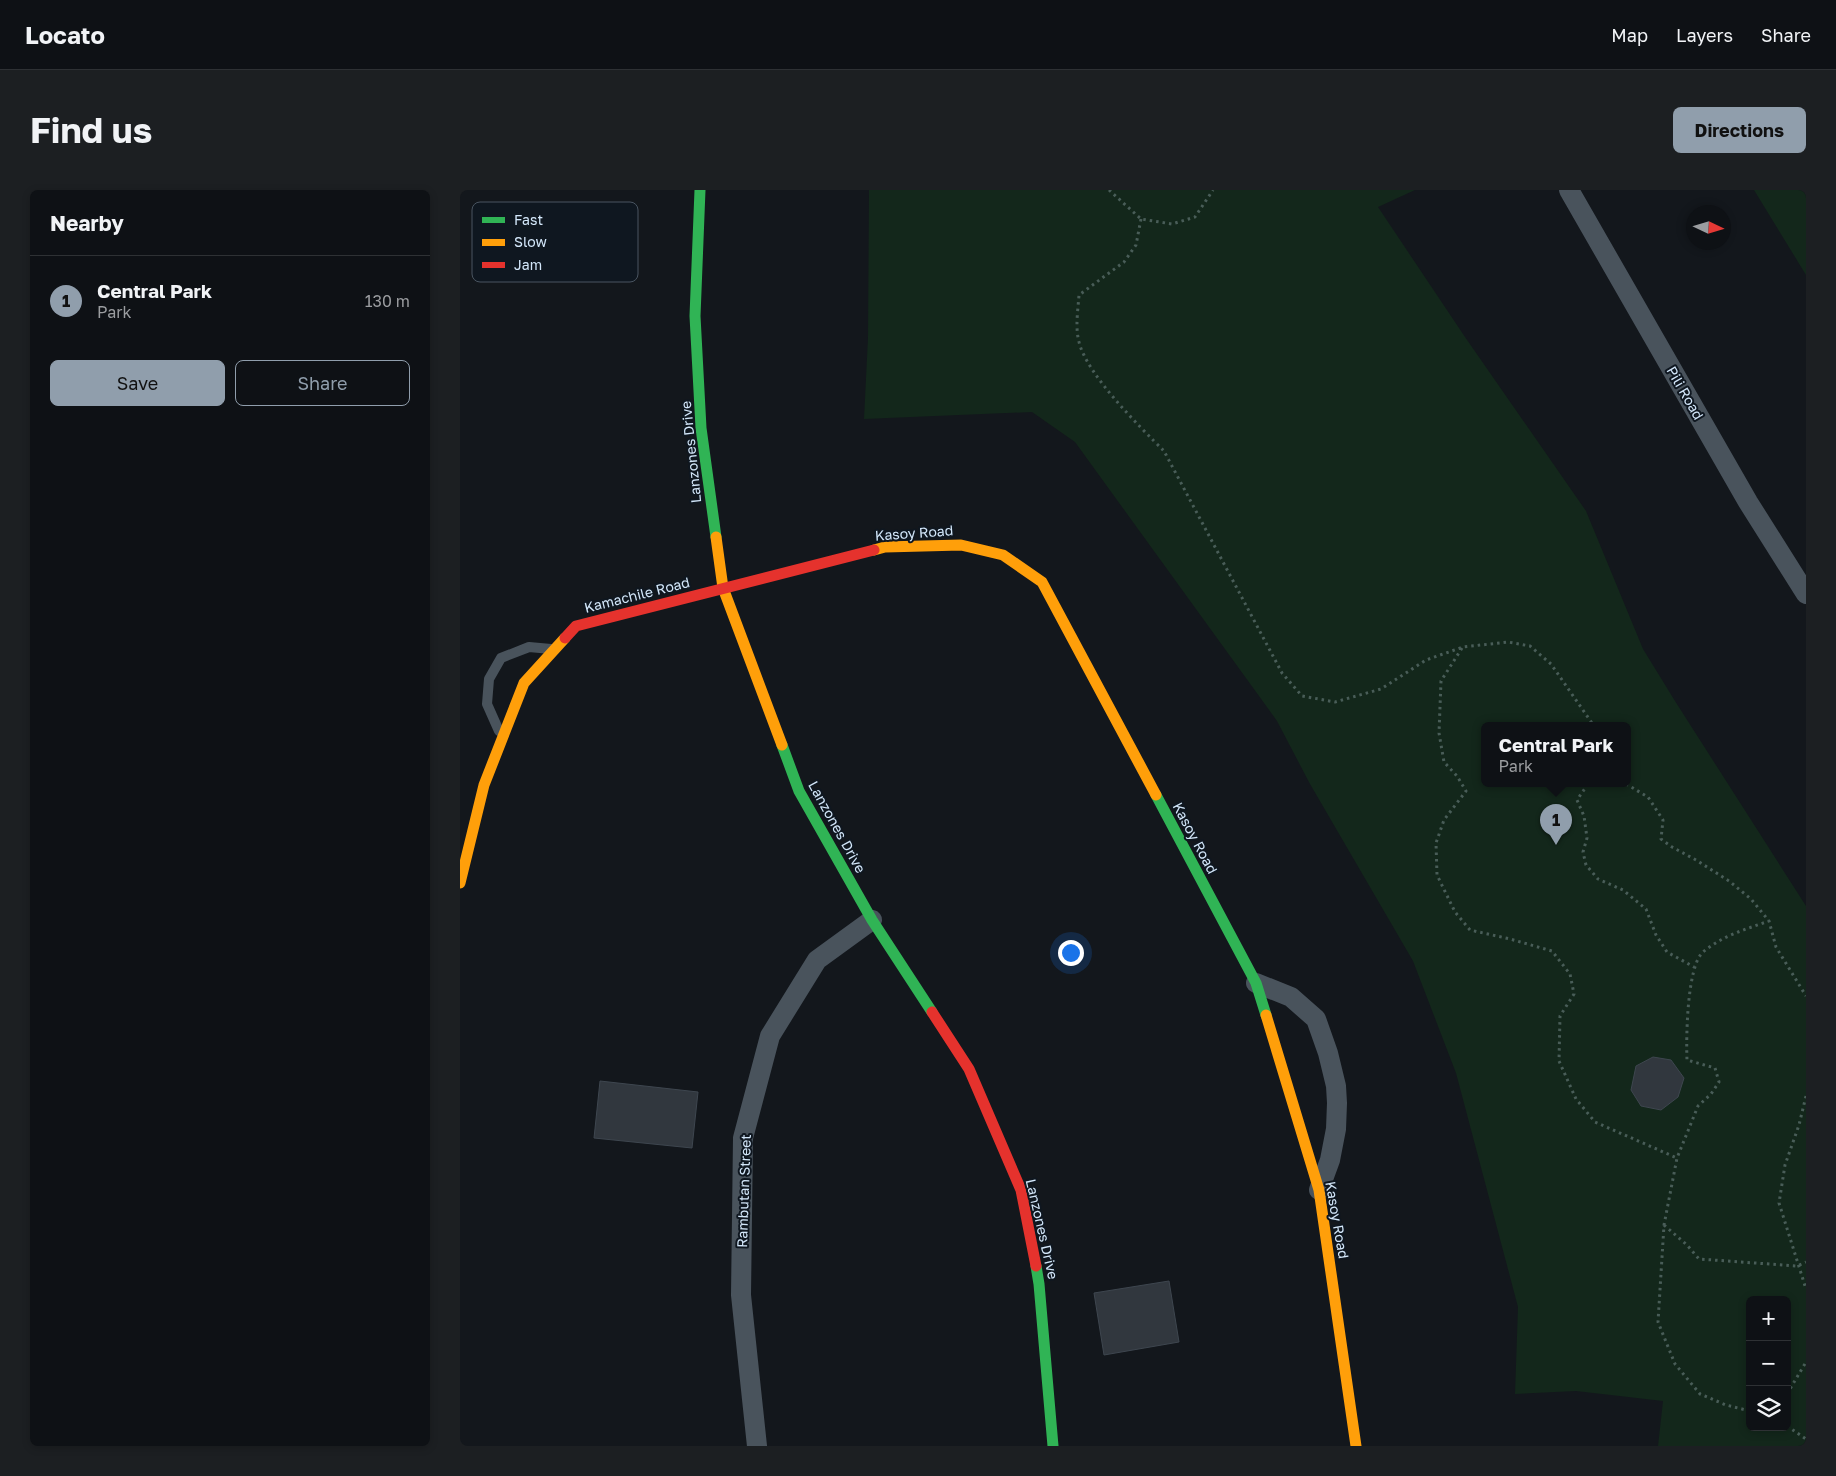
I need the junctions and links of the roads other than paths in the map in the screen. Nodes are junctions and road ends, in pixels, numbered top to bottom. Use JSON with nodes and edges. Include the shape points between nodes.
{"nodes":[{"id":1,"x":700,"y":190,"type":"edge"},
{"id":2,"x":1569,"y":190,"type":"edge"},
{"id":3,"x":724,"y":588,"type":"junction"},
{"id":4,"x":1806,"y":594,"type":"edge"},
{"id":5,"x":554,"y":649,"type":"junction"},
{"id":6,"x":502,"y":739,"type":"junction"},
{"id":7,"x":460,"y":883,"type":"edge"},
{"id":8,"x":872,"y":920,"type":"junction"},
{"id":9,"x":1256,"y":983,"type":"junction"},
{"id":10,"x":1318,"y":1190,"type":"junction"},
{"id":11,"x":757,"y":1446,"type":"edge"},
{"id":12,"x":1053,"y":1446,"type":"edge"},
{"id":13,"x":1356,"y":1446,"type":"edge"}],
"edges":[{"from":1,"to":3,"type":"street","name":"Lanzones Drive","via":[[695,316],[701,428]]},
{"from":2,"to":4,"type":"street","name":"Pili Road","via":[[1748,502]]},
{"from":3,"to":5,"type":"street","name":"Kamachile Road","via":[[576,626]]},
{"from":3,"to":8,"type":"street","name":"Lanzones Drive","via":[[799,790]]},
{"from":3,"to":9,"type":"street","name":"Kasoy Road","via":[[885,547],[961,545],[1003,555],[1042,582]]},
{"from":5,"to":6,"type":"street","name":"Kamachile Road","via":[[524,683]]},
{"from":5,"to":6,"type":"lane","via":[[529,647],[501,658],[489,679],[487,704]]},
{"from":6,"to":7,"type":"street","name":"Kamachile Road","via":[[484,785]]},
{"from":8,"to":11,"type":"street","name":"Rambutan Street","via":[[817,960],[770,1036],[743,1138],[741,1294]]},
{"from":8,"to":12,"type":"street","name":"Lanzones Drive","via":[[970,1069],[1021,1190],[1040,1284]]},
{"from":9,"to":10,"type":"street","name":"Kasoy Road"},
{"from":9,"to":10,"type":"street","via":[[1291,997],[1316,1019],[1328,1053],[1336,1086],[1336,1129],[1330,1160]]},
{"from":10,"to":13,"type":"street","name":"Kasoy Road"}]}
